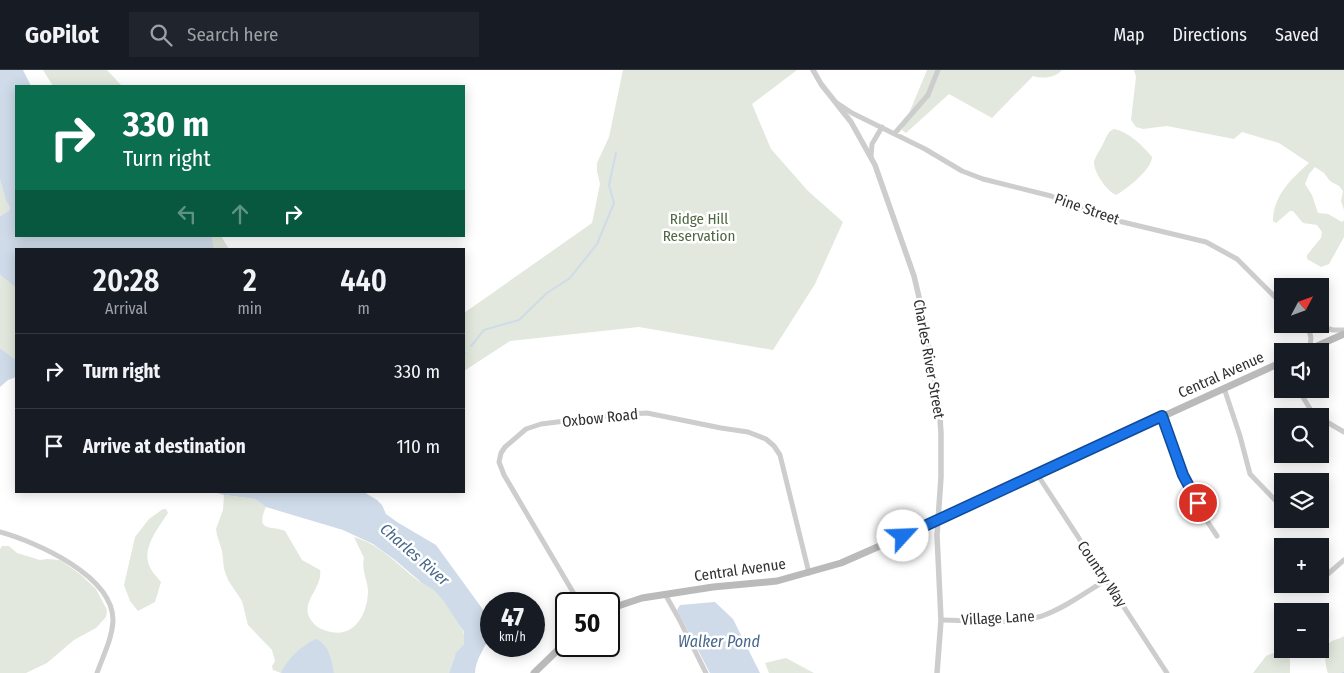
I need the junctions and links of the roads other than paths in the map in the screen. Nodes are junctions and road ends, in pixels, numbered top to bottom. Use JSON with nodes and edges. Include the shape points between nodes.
{"nodes":[{"id":1,"x":813,"y":70,"type":"edge"},
{"id":2,"x":938,"y":70,"type":"edge"},
{"id":3,"x":836,"y":102,"type":"junction"},
{"id":4,"x":882,"y":127,"type":"junction"},
{"id":5,"x":895,"y":133,"type":"junction"},
{"id":6,"x":871,"y":157,"type":"junction"},
{"id":7,"x":1274,"y":296,"type":"edge"},
{"id":8,"x":1329,"y":329,"type":"edge"},
{"id":9,"x":1344,"y":332,"type":"edge"},
{"id":10,"x":1323,"y":343,"type":"edge"},
{"id":11,"x":1274,"y":366,"type":"edge"},
{"id":12,"x":1224,"y":388,"type":"junction"},
{"id":13,"x":1162,"y":416,"type":"junction"},
{"id":14,"x":1329,"y":423,"type":"edge"},
{"id":15,"x":1344,"y":432,"type":"edge"},
{"id":16,"x":1037,"y":474,"type":"junction"},
{"id":17,"x":1274,"y":499,"type":"edge"},
{"id":18,"x":939,"y":520,"type":"junction"},
{"id":19,"x":0,"y":532,"type":"edge"},
{"id":20,"x":1217,"y":536,"type":"dead end"},
{"id":21,"x":1344,"y":560,"type":"edge"},
{"id":22,"x":809,"y":573,"type":"junction"},
{"id":23,"x":1329,"y":573,"type":"edge"},
{"id":24,"x":1106,"y":580,"type":"junction"},
{"id":25,"x":573,"y":592,"type":"edge"},
{"id":26,"x":665,"y":594,"type":"junction"},
{"id":27,"x":620,"y":605,"type":"edge"},
{"id":28,"x":941,"y":620,"type":"junction"},
{"id":29,"x":555,"y":653,"type":"edge"},
{"id":30,"x":98,"y":673,"type":"edge"},
{"id":31,"x":534,"y":673,"type":"edge"},
{"id":32,"x":706,"y":673,"type":"edge"},
{"id":33,"x":937,"y":673,"type":"edge"},
{"id":34,"x":1167,"y":673,"type":"edge"}],
"edges":[{"from":1,"to":3,"type":"street","name":"Charles River Street"},
{"from":2,"to":5,"type":"street","via":[[928,95]]},
{"from":3,"to":4,"type":"street","name":"Pine Street"},
{"from":3,"to":6,"type":"street","name":"Charles River Street"},
{"from":4,"to":5,"type":"street","name":"Pine Street"},
{"from":4,"to":6,"type":"street","via":[[872,144]]},
{"from":5,"to":7,"type":"street","name":"Pine Street","via":[[962,171],[983,179],[1051,196],[1110,219],[1206,242],[1237,259]]},
{"from":6,"to":18,"type":"street","name":"Charles River Street","via":[[914,276],[928,338],[941,433]]},
{"from":8,"to":9,"type":"street"},
{"from":9,"to":10,"type":"main road"},
{"from":11,"to":12,"type":"main road","name":"Central Avenue"},
{"from":12,"to":13,"type":"main road","name":"Central Avenue"},
{"from":12,"to":17,"type":"street","via":[[1250,474]]},
{"from":13,"to":16,"type":"main road","name":"Central Avenue"},
{"from":13,"to":20,"type":"street","via":[[1183,475]]},
{"from":14,"to":15,"type":"street"},
{"from":16,"to":18,"type":"main road","name":"Central Avenue"},
{"from":16,"to":24,"type":"street","name":"Country Way"},
{"from":18,"to":22,"type":"main road","name":"Central Avenue","via":[[841,563]]},
{"from":18,"to":28,"type":"street","name":"Charles River Street"},
{"from":19,"to":30,"type":"street","via":[[40,547],[84,573],[100,589],[107,600],[112,621]]},
{"from":21,"to":23,"type":"street"},
{"from":22,"to":25,"type":"street","name":"Oxbow Road","via":[[780,454],[766,439],[748,432],[646,413],[614,415],[541,424],[526,429],[505,447],[499,462]]},
{"from":22,"to":26,"type":"main road","name":"Central Avenue","via":[[778,581]]},
{"from":24,"to":28,"type":"street","name":"Village Lane","via":[[1041,616],[1004,620]]},
{"from":24,"to":34,"type":"street","name":"Country Way"},
{"from":26,"to":27,"type":"main road","name":"Central Avenue"},
{"from":26,"to":32,"type":"street"},
{"from":28,"to":33,"type":"street","name":"Charles River Street"},
{"from":29,"to":31,"type":"main road"}]}
